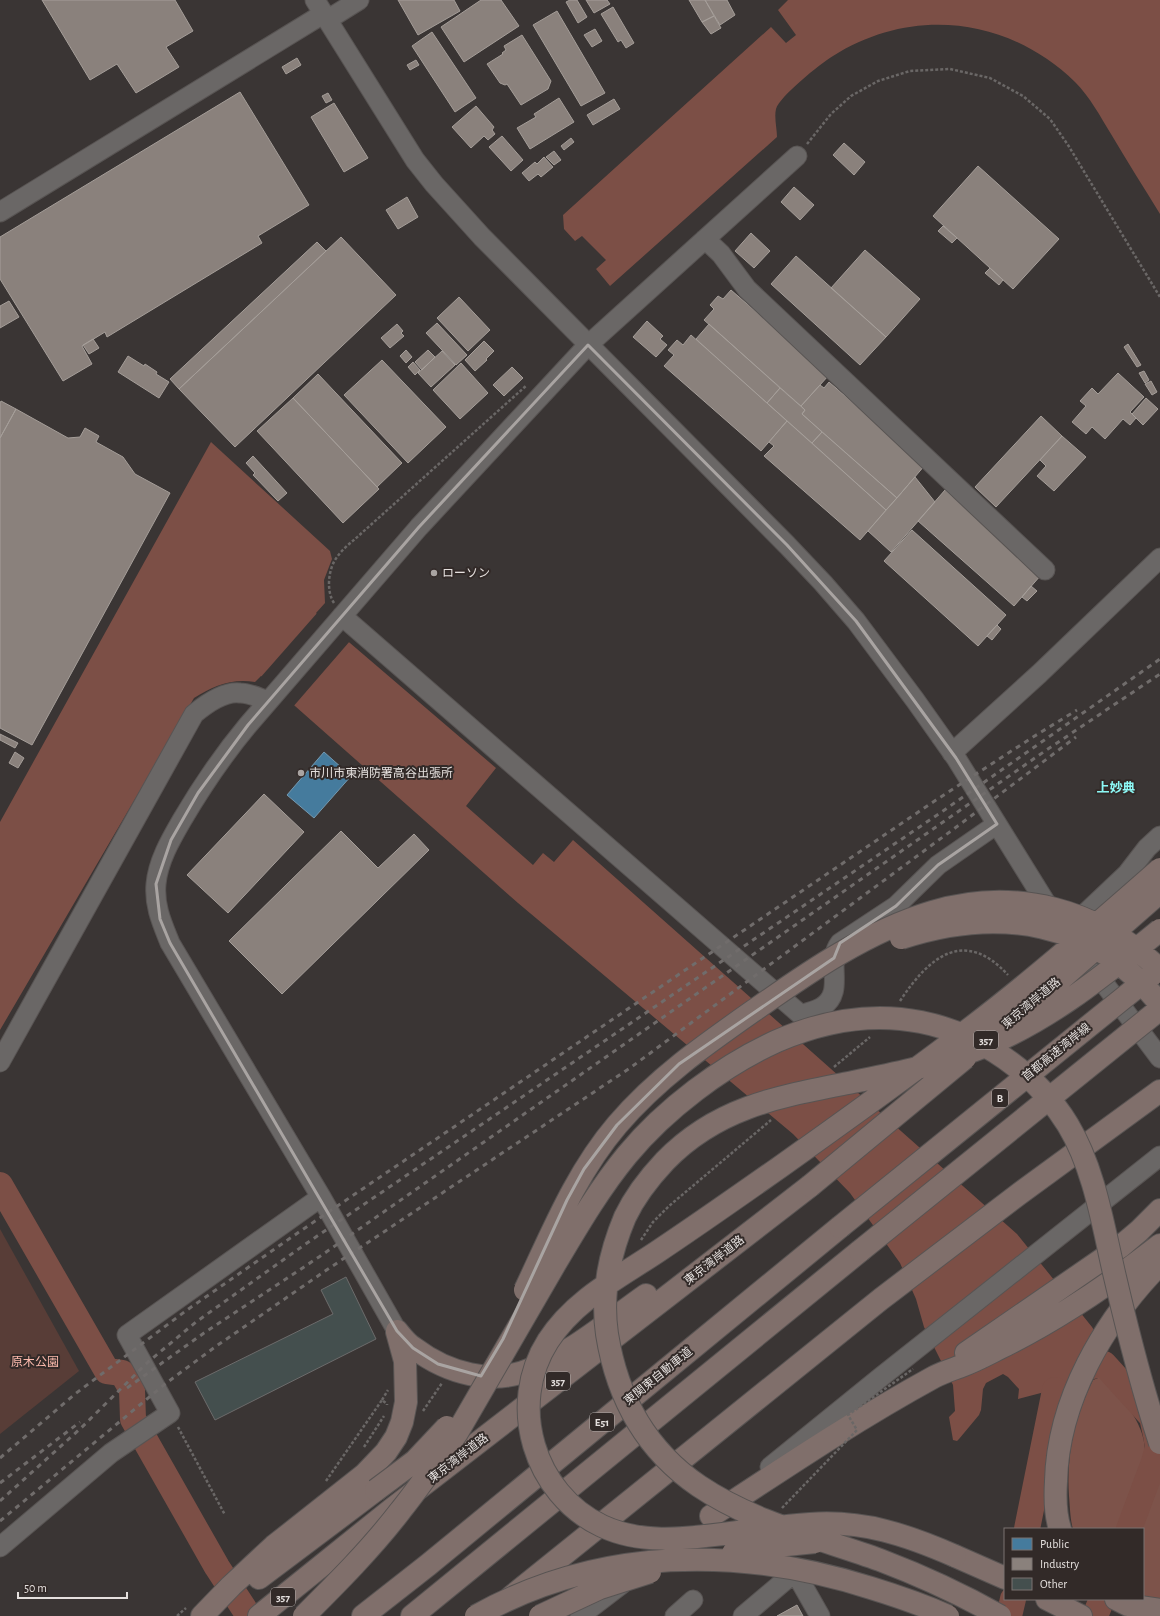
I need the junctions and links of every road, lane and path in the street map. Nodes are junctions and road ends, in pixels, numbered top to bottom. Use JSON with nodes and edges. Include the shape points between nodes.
{"nodes":[{"id":1,"x":359,"y":0,"type":"edge"},
{"id":2,"x":322,"y":11,"type":"edge"},
{"id":3,"x":797,"y":156,"type":"joint"},
{"id":4,"x":0,"y":212,"type":"edge"},
{"id":5,"x":705,"y":239,"type":"junction"},
{"id":6,"x":1160,"y":297,"type":"edge"},
{"id":7,"x":588,"y":345,"type":"junction"},
{"id":8,"x":532,"y":381,"type":"dead end"},
{"id":9,"x":1160,"y":558,"type":"edge"},
{"id":10,"x":1045,"y":570,"type":"dead end"},
{"id":11,"x":337,"y":621,"type":"junction"},
{"id":12,"x":272,"y":697,"type":"junction"},
{"id":13,"x":952,"y":753,"type":"junction"},
{"id":14,"x":997,"y":824,"type":"junction"},
{"id":15,"x":1160,"y":836,"type":"edge"},
{"id":16,"x":1160,"y":869,"type":"edge"},
{"id":17,"x":1160,"y":892,"type":"edge"},
{"id":18,"x":1160,"y":930,"type":"edge"},
{"id":19,"x":1066,"y":932,"type":"junction"},
{"id":20,"x":1160,"y":969,"type":"edge"},
{"id":21,"x":1009,"y":976,"type":"dead end"},
{"id":22,"x":1160,"y":1004,"type":"edge"},
{"id":23,"x":896,"y":1008,"type":"dead end"},
{"id":24,"x":1160,"y":1009,"type":"edge"},
{"id":25,"x":726,"y":1029,"type":"junction"},
{"id":26,"x":872,"y":1036,"type":"dead end"},
{"id":27,"x":858,"y":1048,"type":"dead end"},
{"id":28,"x":1160,"y":1058,"type":"edge"},
{"id":29,"x":0,"y":1062,"type":"edge"},
{"id":30,"x":1160,"y":1091,"type":"edge"},
{"id":31,"x":1160,"y":1156,"type":"edge"},
{"id":32,"x":810,"y":1186,"type":"junction"},
{"id":33,"x":321,"y":1197,"type":"junction"},
{"id":34,"x":1160,"y":1210,"type":"edge"},
{"id":35,"x":840,"y":1227,"type":"joint"},
{"id":36,"x":1160,"y":1245,"type":"edge"},
{"id":37,"x":1160,"y":1264,"type":"edge"},
{"id":38,"x":397,"y":1331,"type":"junction"},
{"id":39,"x":912,"y":1369,"type":"dead end"},
{"id":40,"x":938,"y":1374,"type":"junction"},
{"id":41,"x":170,"y":1412,"type":"junction"},
{"id":42,"x":1160,"y":1443,"type":"edge"},
{"id":43,"x":361,"y":1452,"type":"dead end"},
{"id":44,"x":323,"y":1486,"type":"dead end"},
{"id":45,"x":780,"y":1510,"type":"dead end"},
{"id":46,"x":225,"y":1515,"type":"dead end"},
{"id":47,"x":711,"y":1516,"type":"junction"},
{"id":48,"x":1060,"y":1528,"type":"edge"},
{"id":49,"x":0,"y":1546,"type":"edge"},
{"id":50,"x":278,"y":1552,"type":"junction"},
{"id":51,"x":955,"y":1556,"type":"junction"},
{"id":52,"x":1004,"y":1578,"type":"edge"},
{"id":53,"x":693,"y":1600,"type":"dead end"},
{"id":54,"x":1049,"y":1600,"type":"edge"},
{"id":55,"x":1122,"y":1602,"type":"edge"},
{"id":56,"x":1160,"y":1610,"type":"edge"},
{"id":57,"x":202,"y":1616,"type":"edge"},
{"id":58,"x":211,"y":1616,"type":"edge"},
{"id":59,"x":259,"y":1616,"type":"edge"},
{"id":60,"x":304,"y":1616,"type":"edge"},
{"id":61,"x":363,"y":1616,"type":"edge"},
{"id":62,"x":412,"y":1616,"type":"edge"},
{"id":63,"x":476,"y":1616,"type":"edge"},
{"id":64,"x":487,"y":1616,"type":"edge"},
{"id":65,"x":540,"y":1616,"type":"edge"},
{"id":66,"x":580,"y":1616,"type":"edge"},
{"id":67,"x":675,"y":1616,"type":"edge"},
{"id":68,"x":743,"y":1616,"type":"edge"},
{"id":69,"x":820,"y":1616,"type":"edge"},
{"id":70,"x":948,"y":1616,"type":"edge"},
{"id":71,"x":1000,"y":1616,"type":"edge"},
{"id":72,"x":1081,"y":1616,"type":"edge"}],
"edges":[{"from":1,"to":2,"type":"street"},
{"from":2,"to":4,"type":"street"},
{"from":2,"to":7,"type":"street","via":[[394,128],[434,184]]},
{"from":3,"to":5,"type":"street"},
{"from":3,"to":6,"type":"path","via":[[831,114],[851,96],[878,81],[910,71],[950,68],[990,78],[1024,96],[1050,119]]},
{"from":5,"to":7,"type":"street"},
{"from":5,"to":10,"type":"street","via":[[721,254],[746,289]]},
{"from":7,"to":11,"type":"street"},
{"from":7,"to":13,"type":"street","via":[[823,583],[883,656]]},
{"from":8,"to":11,"type":"path","via":[[336,558],[329,579],[330,596]]},
{"from":9,"to":13,"type":"street"},
{"from":11,"to":12,"type":"street"},
{"from":11,"to":14,"type":"street","via":[[801,1015],[821,1008],[830,1001],[835,986],[834,955],[840,943],[896,906],[938,865]]},
{"from":12,"to":29,"type":"street","via":[[231,693],[210,702],[194,714]]},
{"from":12,"to":33,"type":"street","via":[[222,757],[171,840],[160,865],[156,902],[170,943]]},
{"from":13,"to":14,"type":"street"},
{"from":14,"to":19,"type":"street"},
{"from":15,"to":19,"type":"street","via":[[1146,848],[1127,874]]},
{"from":16,"to":51,"type":"highway","bridge":true,"via":[[959,1037],[747,1190],[597,1290],[558,1326],[546,1342],[532,1379],[529,1426],[540,1464],[559,1493],[584,1515],[616,1532],[663,1539],[813,1524],[841,1524],[888,1530],[912,1537]]},
{"from":17,"to":32,"type":"highway","name":"東京湾岸道路","number":"357","bridge":true,"via":[[1054,985]]},
{"from":18,"to":71,"type":"highway","bridge":true,"via":[[1082,992],[997,1041],[943,1061],[902,1072],[775,1098],[747,1107],[695,1134],[671,1155],[640,1190],[629,1209],[612,1251],[607,1272],[606,1328],[620,1387],[639,1425],[667,1459],[698,1485],[744,1511],[912,1572]]},
{"from":19,"to":28,"type":"street"},
{"from":20,"to":25,"type":"highway","bridge":true,"via":[[1111,932],[1073,914],[1024,903],[974,904],[933,912],[870,938],[797,980]]},
{"from":20,"to":35,"type":"highway","name":"首都高速湾岸線","number":"B","bridge":true},
{"from":21,"to":23,"type":"path","via":[[988,957],[965,950],[954,951],[935,960],[921,972]]},
{"from":22,"to":25,"type":"highway","bridge":true,"via":[[1127,970],[1076,938],[1031,925],[1002,922],[960,923],[893,940],[865,951],[811,978]]},
{"from":24,"to":62,"type":"highway","number":"E51","bridge":true},
{"from":25,"to":50,"type":"highway","bridge":true,"via":[[657,1083],[601,1145],[584,1169],[503,1339],[471,1394],[451,1422],[415,1461],[376,1490]]},
{"from":26,"to":27,"type":"path"},
{"from":30,"to":64,"type":"highway","via":[[881,1299]]},
{"from":31,"to":47,"type":"street","via":[[881,1377]]},
{"from":32,"to":38,"type":"highway","via":[[685,1265],[560,1354],[530,1370],[486,1377],[466,1374],[427,1358],[412,1348]]},
{"from":32,"to":59,"type":"highway","name":"東京湾岸道路","number":"357"},
{"from":33,"to":38,"type":"street"},
{"from":33,"to":41,"type":"street","via":[[127,1335]]},
{"from":34,"to":40,"type":"highway","via":[[1120,1247]]},
{"from":35,"to":61,"type":"highway","name":"東関東自動車道","number":"E51","bridge":true},
{"from":36,"to":40,"type":"highway","via":[[1099,1291],[1033,1331],[966,1364]]},
{"from":37,"to":48,"type":"highway","via":[[1113,1320],[1090,1361],[1066,1416],[1056,1469],[1055,1499]]},
{"from":38,"to":50,"type":"highway","via":[[405,1361],[406,1402],[396,1437],[386,1452],[364,1475]]},
{"from":39,"to":45,"type":"path","bridge":true,"via":[[848,1415],[857,1430]]},
{"from":40,"to":47,"type":"highway","via":[[830,1438]]},
{"from":41,"to":46,"type":"path"},
{"from":41,"to":49,"type":"street","via":[[111,1453]]},
{"from":42,"to":60,"type":"highway","bridge":true,"via":[[1128,1332],[1093,1184],[1079,1146],[1059,1112],[1022,1071],[993,1050],[959,1033],[909,1019],[879,1017],[838,1021],[788,1036],[735,1064],[680,1103],[629,1153],[588,1209],[467,1416],[434,1466],[396,1517]]},
{"from":43,"to":44,"type":"path","via":[[383,1416],[387,1404],[382,1400]]},
{"from":47,"to":66,"type":"street"},
{"from":50,"to":57,"type":"highway","via":[[231,1586]]},
{"from":50,"to":58,"type":"highway"},
{"from":51,"to":52,"type":"highway"},
{"from":51,"to":65,"type":"highway","bridge":true,"via":[[920,1546],[887,1541],[840,1540],[786,1545],[672,1565],[600,1588]]},
{"from":53,"to":67,"type":"street"},
{"from":54,"to":72,"type":"highway"},
{"from":55,"to":56,"type":"highway"},
{"from":63,"to":70,"type":"highway","bridge":true,"via":[[530,1590],[570,1576],[646,1562],[720,1559],[839,1578],[903,1598]]},
{"from":68,"to":69,"type":"street","via":[[795,1572]]}]}
